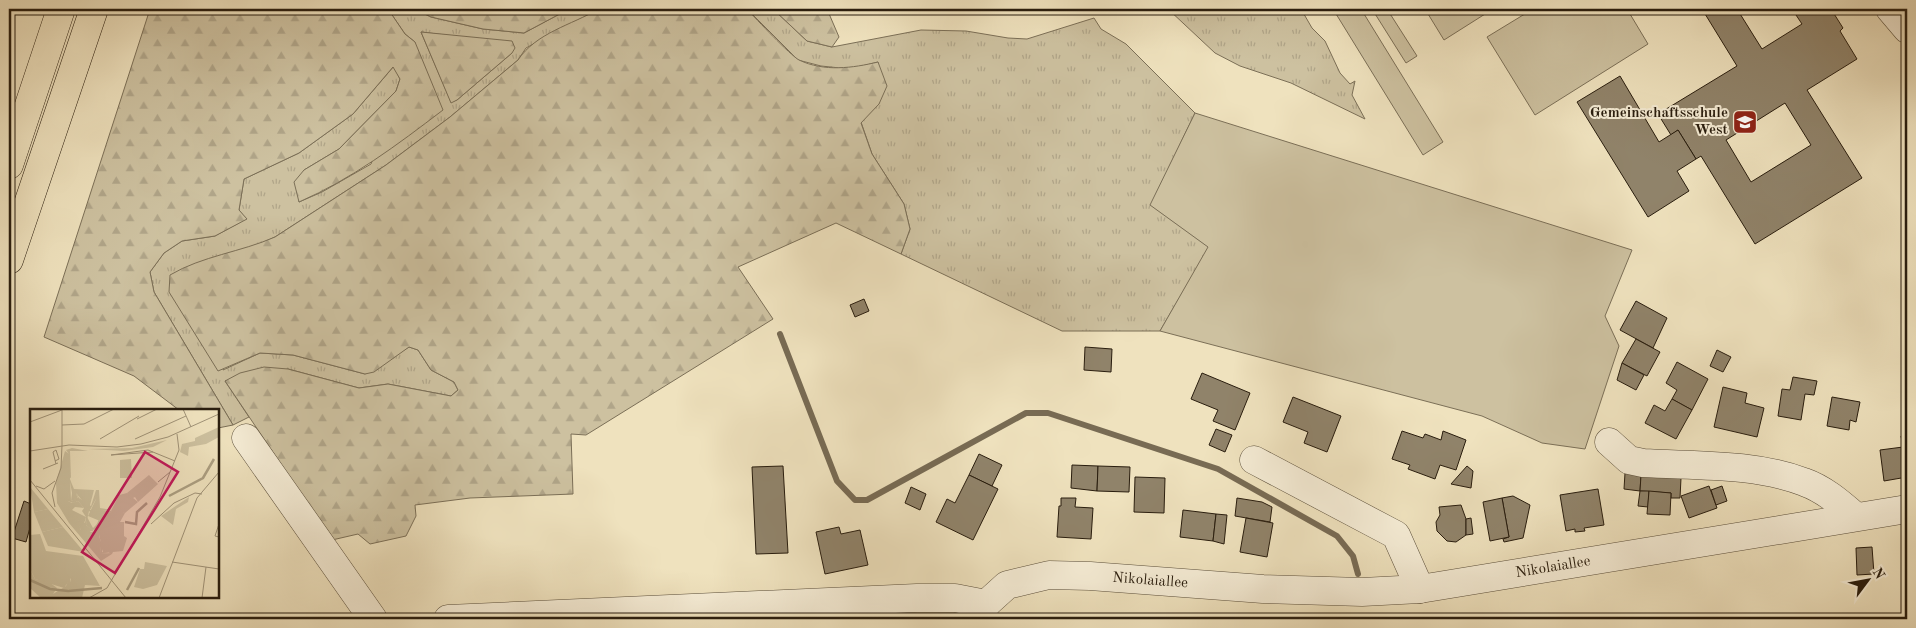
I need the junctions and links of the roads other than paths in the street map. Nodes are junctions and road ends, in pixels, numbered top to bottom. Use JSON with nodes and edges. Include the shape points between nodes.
{"nodes":[{"id":1,"x":61,"y":9,"type":"edge"},
{"id":2,"x":94,"y":9,"type":"edge"},
{"id":3,"x":1890,"y":9,"type":"edge"},
{"id":4,"x":1907,"y":29,"type":"edge"},
{"id":5,"x":9,"y":165,"type":"edge"},
{"id":6,"x":9,"y":260,"type":"edge"},
{"id":7,"x":246,"y":438,"type":"dead end"},
{"id":8,"x":1609,"y":442,"type":"dead end"},
{"id":9,"x":1254,"y":460,"type":"dead end"},
{"id":10,"x":1907,"y":509,"type":"edge"},
{"id":11,"x":1856,"y":516,"type":"junction"},
{"id":12,"x":1420,"y":590,"type":"junction"},
{"id":13,"x":983,"y":612,"type":"edge"},
{"id":14,"x":373,"y":619,"type":"edge"},
{"id":15,"x":448,"y":619,"type":"edge"}],
"edges":[{"from":1,"to":5,"type":"highway"},
{"from":2,"to":6,"type":"highway"},
{"from":3,"to":4,"type":"street"},
{"from":7,"to":14,"type":"street"},
{"from":8,"to":11,"type":"street","via":[[1628,460],[1746,469],[1806,482],[1832,496]]},
{"from":9,"to":12,"type":"street","via":[[1396,535]]},
{"from":10,"to":11,"type":"street","name":"Nikolaiallee"},
{"from":11,"to":12,"type":"street","name":"Nikolaiallee"},
{"from":12,"to":13,"type":"street","name":"Nikolaiallee","via":[[1263,589],[1049,575],[1007,585]]},
{"from":13,"to":15,"type":"street","name":"Nikolaiallee","via":[[955,598],[918,598]]}]}
